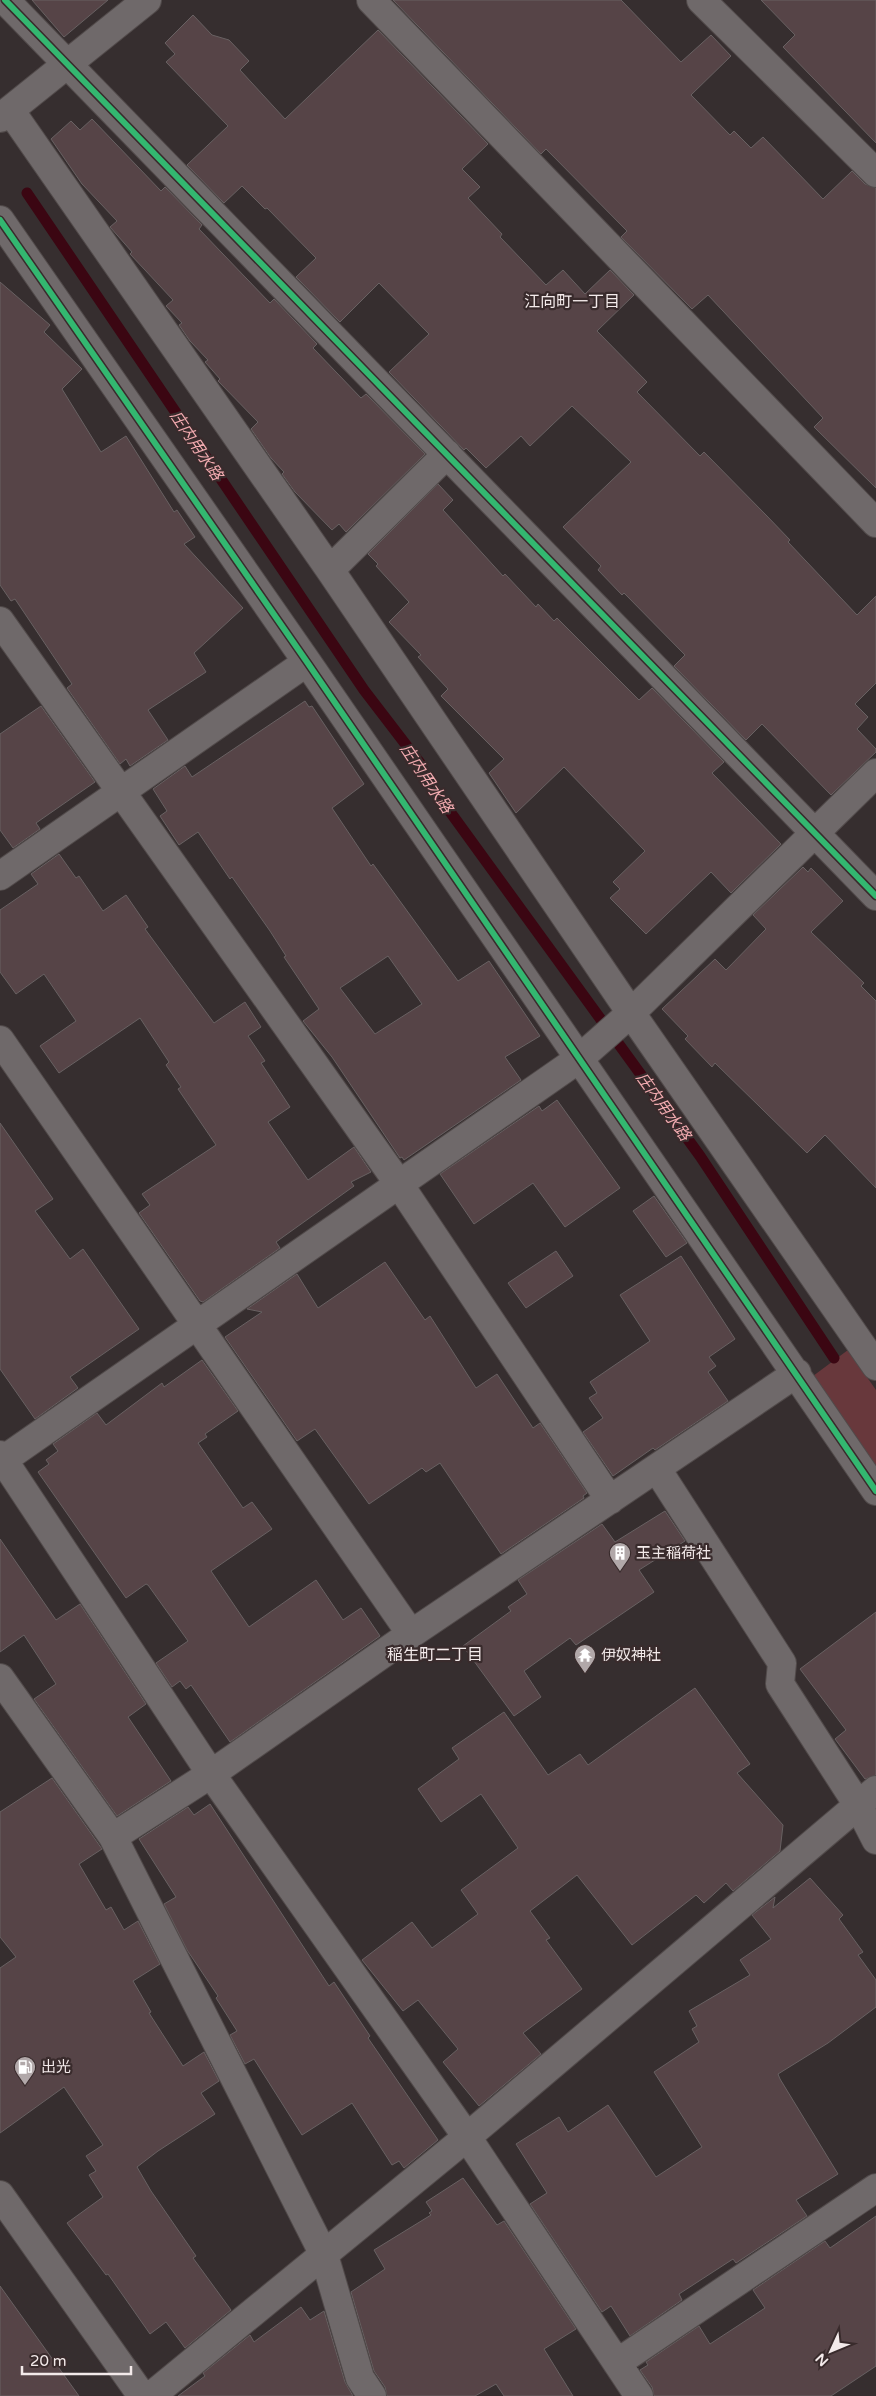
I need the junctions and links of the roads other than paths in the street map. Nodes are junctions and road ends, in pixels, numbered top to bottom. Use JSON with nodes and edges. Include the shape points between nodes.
{"nodes":[{"id":1,"x":4,"y":0,"type":"edge"},
{"id":2,"x":147,"y":0,"type":"edge"},
{"id":3,"x":371,"y":0,"type":"edge"},
{"id":4,"x":701,"y":0,"type":"edge"},
{"id":5,"x":67,"y":64,"type":"junction"},
{"id":6,"x":5,"y":114,"type":"edge"},
{"id":7,"x":876,"y":173,"type":"edge"},
{"id":8,"x":0,"y":220,"type":"edge"},
{"id":9,"x":447,"y":454,"type":"junction"},
{"id":10,"x":876,"y":524,"type":"edge"},
{"id":11,"x":330,"y":570,"type":"junction"},
{"id":12,"x":0,"y":621,"type":"edge"},
{"id":13,"x":307,"y":662,"type":"junction"},
{"id":14,"x":876,"y":773,"type":"edge"},
{"id":15,"x":121,"y":792,"type":"junction"},
{"id":16,"x":815,"y":834,"type":"junction"},
{"id":17,"x":0,"y":876,"type":"edge"},
{"id":18,"x":876,"y":896,"type":"edge"},
{"id":19,"x":631,"y":1013,"type":"junction"},
{"id":20,"x":0,"y":1040,"type":"edge"},
{"id":21,"x":580,"y":1058,"type":"junction"},
{"id":22,"x":399,"y":1184,"type":"junction"},
{"id":23,"x":196,"y":1325,"type":"junction"},
{"id":24,"x":876,"y":1366,"type":"edge"},
{"id":25,"x":796,"y":1374,"type":"junction"},
{"id":26,"x":2,"y":1458,"type":"edge"},
{"id":27,"x":657,"y":1469,"type":"junction"},
{"id":28,"x":876,"y":1491,"type":"edge"},
{"id":29,"x":610,"y":1500,"type":"junction"},
{"id":30,"x":411,"y":1634,"type":"junction"},
{"id":31,"x":0,"y":1678,"type":"edge"},
{"id":32,"x":211,"y":1774,"type":"junction"},
{"id":33,"x":867,"y":1797,"type":"edge"},
{"id":34,"x":112,"y":1837,"type":"junction"},
{"id":35,"x":876,"y":1840,"type":"edge"},
{"id":36,"x":467,"y":2137,"type":"junction"},
{"id":37,"x":876,"y":2188,"type":"edge"},
{"id":38,"x":0,"y":2196,"type":"edge"},
{"id":39,"x":324,"y":2255,"type":"junction"},
{"id":40,"x":617,"y":2363,"type":"junction"},
{"id":41,"x":142,"y":2396,"type":"edge"},
{"id":42,"x":151,"y":2396,"type":"edge"},
{"id":43,"x":372,"y":2396,"type":"edge"},
{"id":44,"x":639,"y":2396,"type":"edge"}],
"edges":[{"from":1,"to":5,"type":"street"},
{"from":2,"to":5,"type":"street"},
{"from":3,"to":10,"type":"street"},
{"from":4,"to":7,"type":"street"},
{"from":5,"to":6,"type":"street"},
{"from":5,"to":9,"type":"street"},
{"from":6,"to":11,"type":"street"},
{"from":8,"to":13,"type":"street"},
{"from":9,"to":11,"type":"street"},
{"from":9,"to":16,"type":"street"},
{"from":11,"to":19,"type":"street"},
{"from":12,"to":15,"type":"street"},
{"from":13,"to":15,"type":"street"},
{"from":13,"to":21,"type":"street"},
{"from":14,"to":16,"type":"street"},
{"from":15,"to":17,"type":"street"},
{"from":15,"to":22,"type":"street"},
{"from":16,"to":18,"type":"street"},
{"from":16,"to":19,"type":"street"},
{"from":19,"to":21,"type":"street"},
{"from":19,"to":24,"type":"street"},
{"from":20,"to":23,"type":"street"},
{"from":21,"to":22,"type":"street"},
{"from":21,"to":25,"type":"street"},
{"from":22,"to":23,"type":"street"},
{"from":22,"to":29,"type":"street"},
{"from":23,"to":26,"type":"street"},
{"from":23,"to":30,"type":"street"},
{"from":25,"to":27,"type":"street"},
{"from":25,"to":28,"type":"street"},
{"from":26,"to":32,"type":"street"},
{"from":27,"to":29,"type":"street"},
{"from":27,"to":33,"type":"street","via":[[782,1663],[780,1684]]},
{"from":29,"to":30,"type":"street"},
{"from":30,"to":32,"type":"street"},
{"from":31,"to":34,"type":"street"},
{"from":32,"to":34,"type":"street"},
{"from":32,"to":36,"type":"street"},
{"from":33,"to":35,"type":"street"},
{"from":33,"to":36,"type":"street"},
{"from":34,"to":39,"type":"street"},
{"from":36,"to":39,"type":"street"},
{"from":36,"to":40,"type":"street"},
{"from":37,"to":40,"type":"street"},
{"from":38,"to":41,"type":"street"},
{"from":39,"to":42,"type":"street"},
{"from":39,"to":43,"type":"street","via":[[360,2378]]},
{"from":40,"to":44,"type":"street"}]}
